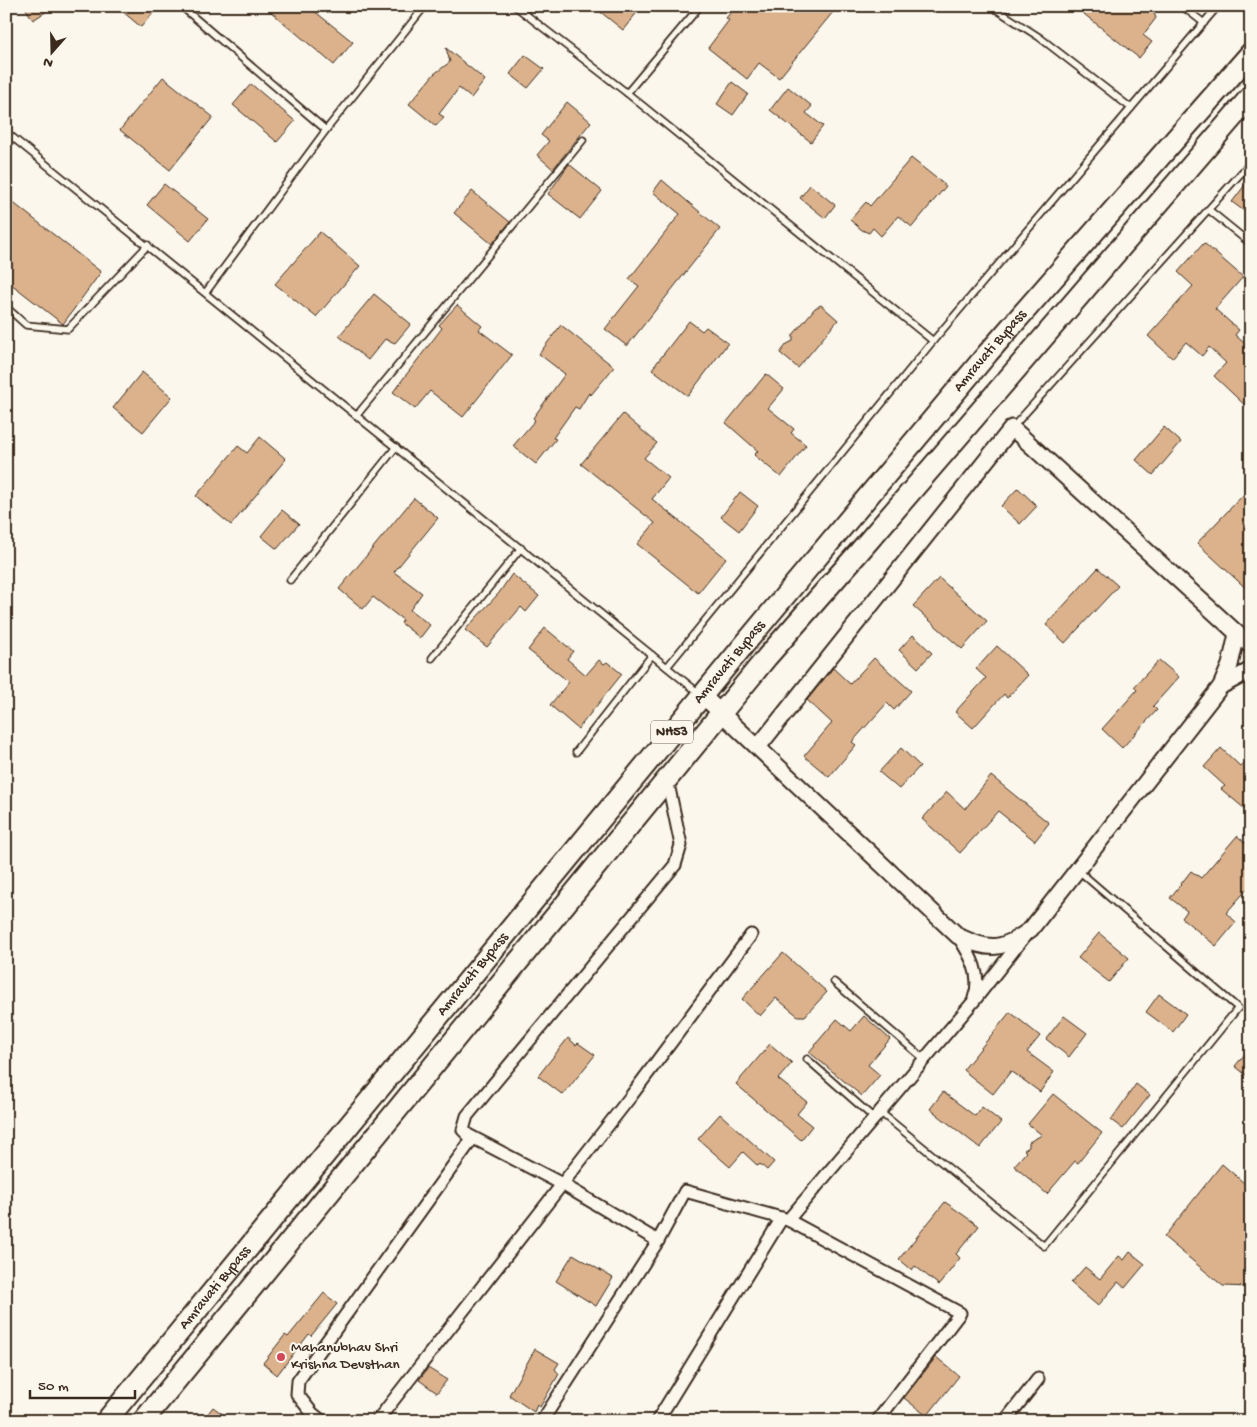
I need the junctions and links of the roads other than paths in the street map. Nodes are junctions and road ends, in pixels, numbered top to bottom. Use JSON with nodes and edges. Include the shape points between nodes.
{"nodes":[{"id":1,"x":181,"y":6,"type":"edge"},
{"id":2,"x":425,"y":6,"type":"edge"},
{"id":3,"x":515,"y":6,"type":"edge"},
{"id":4,"x":700,"y":6,"type":"edge"},
{"id":5,"x":991,"y":6,"type":"edge"},
{"id":6,"x":1182,"y":6,"type":"edge"},
{"id":7,"x":1218,"y":6,"type":"edge"},
{"id":8,"x":1204,"y":23,"type":"junction"},
{"id":9,"x":1251,"y":53,"type":"edge"},
{"id":10,"x":627,"y":94,"type":"junction"},
{"id":11,"x":1251,"y":96,"type":"edge"},
{"id":12,"x":1131,"y":108,"type":"junction"},
{"id":13,"x":326,"y":130,"type":"junction"},
{"id":14,"x":6,"y":132,"type":"edge"},
{"id":15,"x":583,"y":140,"type":"dead end"},
{"id":16,"x":1251,"y":162,"type":"edge"},
{"id":17,"x":1209,"y":210,"type":"junction"},
{"id":18,"x":1251,"y":244,"type":"edge"},
{"id":19,"x":148,"y":245,"type":"junction"},
{"id":20,"x":206,"y":292,"type":"junction"},
{"id":21,"x":6,"y":307,"type":"edge"},
{"id":22,"x":933,"y":341,"type":"junction"},
{"id":23,"x":357,"y":415,"type":"junction"},
{"id":24,"x":1012,"y":428,"type":"junction"},
{"id":25,"x":396,"y":447,"type":"junction"},
{"id":26,"x":521,"y":548,"type":"junction"},
{"id":27,"x":290,"y":580,"type":"dead end"},
{"id":28,"x":1238,"y":634,"type":"junction"},
{"id":29,"x":1251,"y":646,"type":"edge"},
{"id":30,"x":652,"y":655,"type":"junction"},
{"id":31,"x":432,"y":658,"type":"dead end"},
{"id":32,"x":667,"y":667,"type":"junction"},
{"id":33,"x":1251,"y":670,"type":"edge"},
{"id":34,"x":1222,"y":686,"type":"junction"},
{"id":35,"x":702,"y":695,"type":"junction"},
{"id":36,"x":722,"y":712,"type":"junction"},
{"id":37,"x":758,"y":747,"type":"junction"},
{"id":38,"x":576,"y":752,"type":"dead end"},
{"id":39,"x":667,"y":779,"type":"junction"},
{"id":40,"x":1077,"y":870,"type":"junction"},
{"id":41,"x":1031,"y":929,"type":"junction"},
{"id":42,"x":751,"y":935,"type":"dead end"},
{"id":43,"x":958,"y":936,"type":"junction"},
{"id":44,"x":834,"y":982,"type":"dead end"},
{"id":45,"x":973,"y":1002,"type":"junction"},
{"id":46,"x":807,"y":1059,"type":"dead end"},
{"id":47,"x":924,"y":1059,"type":"junction"},
{"id":48,"x":877,"y":1115,"type":"junction"},
{"id":49,"x":473,"y":1138,"type":"junction"},
{"id":50,"x":562,"y":1184,"type":"junction"},
{"id":51,"x":785,"y":1219,"type":"junction"},
{"id":52,"x":658,"y":1240,"type":"junction"},
{"id":53,"x":1038,"y":1379,"type":"dead end"},
{"id":54,"x":314,"y":1418,"type":"edge"},
{"id":55,"x":106,"y":1421,"type":"edge"},
{"id":56,"x":143,"y":1421,"type":"edge"},
{"id":57,"x":377,"y":1421,"type":"edge"},
{"id":58,"x":542,"y":1421,"type":"edge"},
{"id":59,"x":657,"y":1421,"type":"edge"},
{"id":60,"x":877,"y":1421,"type":"edge"},
{"id":61,"x":1005,"y":1421,"type":"edge"}],
"edges":[{"from":1,"to":13,"type":"lane"},
{"from":2,"to":13,"type":"lane"},
{"from":3,"to":10,"type":"lane"},
{"from":4,"to":10,"type":"lane"},
{"from":5,"to":12,"type":"lane","via":[[1039,37]]},
{"from":6,"to":8,"type":"lane"},
{"from":7,"to":8,"type":"lane"},
{"from":8,"to":12,"type":"lane"},
{"from":9,"to":35,"type":"highway","name":"Amravati Bypass","number":"NH53","via":[[988,353]]},
{"from":10,"to":22,"type":"lane"},
{"from":11,"to":36,"type":"highway","name":"Amravati Bypass","number":"NH53"},
{"from":12,"to":22,"type":"lane"},
{"from":13,"to":20,"type":"lane"},
{"from":14,"to":19,"type":"lane"},
{"from":15,"to":23,"type":"lane"},
{"from":16,"to":17,"type":"lane"},
{"from":17,"to":18,"type":"lane"},
{"from":17,"to":24,"type":"lane"},
{"from":19,"to":20,"type":"lane"},
{"from":19,"to":21,"type":"lane","via":[[68,329],[26,325]]},
{"from":20,"to":23,"type":"lane"},
{"from":22,"to":32,"type":"lane"},
{"from":23,"to":25,"type":"lane"},
{"from":24,"to":28,"type":"street"},
{"from":24,"to":37,"type":"street"},
{"from":25,"to":26,"type":"lane"},
{"from":25,"to":27,"type":"lane"},
{"from":26,"to":30,"type":"lane"},
{"from":26,"to":31,"type":"lane"},
{"from":28,"to":29,"type":"street"},
{"from":28,"to":34,"type":"street"},
{"from":30,"to":32,"type":"lane"},
{"from":30,"to":38,"type":"lane"},
{"from":32,"to":35,"type":"lane"},
{"from":33,"to":34,"type":"street"},
{"from":34,"to":40,"type":"street"},
{"from":35,"to":36,"type":"street"},
{"from":35,"to":55,"type":"highway","name":"Amravati Bypass","number":"NH53"},
{"from":36,"to":37,"type":"street"},
{"from":36,"to":39,"type":"highway","name":"Amravati Bypass","number":"NH53"},
{"from":37,"to":43,"type":"street"},
{"from":39,"to":49,"type":"street","via":[[680,845],[676,865],[467,1116],[464,1130]]},
{"from":39,"to":56,"type":"highway","name":"Amravati Bypass","number":"NH53"},
{"from":40,"to":41,"type":"street"},
{"from":40,"to":48,"type":"lane","via":[[1238,1008],[1044,1246]]},
{"from":41,"to":43,"type":"street","via":[[1015,941],[997,948],[978,945]]},
{"from":41,"to":45,"type":"street"},
{"from":42,"to":50,"type":"street"},
{"from":43,"to":45,"type":"street","via":[[971,955],[977,976]]},
{"from":44,"to":47,"type":"lane"},
{"from":45,"to":47,"type":"street"},
{"from":46,"to":48,"type":"lane"},
{"from":47,"to":48,"type":"street"},
{"from":48,"to":51,"type":"street"},
{"from":49,"to":50,"type":"street"},
{"from":49,"to":54,"type":"street","via":[[298,1381],[297,1394]]},
{"from":50,"to":52,"type":"street"},
{"from":50,"to":57,"type":"street"},
{"from":51,"to":52,"type":"street","via":[[685,1191]]},
{"from":51,"to":59,"type":"street"},
{"from":51,"to":60,"type":"street","via":[[960,1313]]},
{"from":52,"to":58,"type":"street"},
{"from":53,"to":61,"type":"street"}]}
